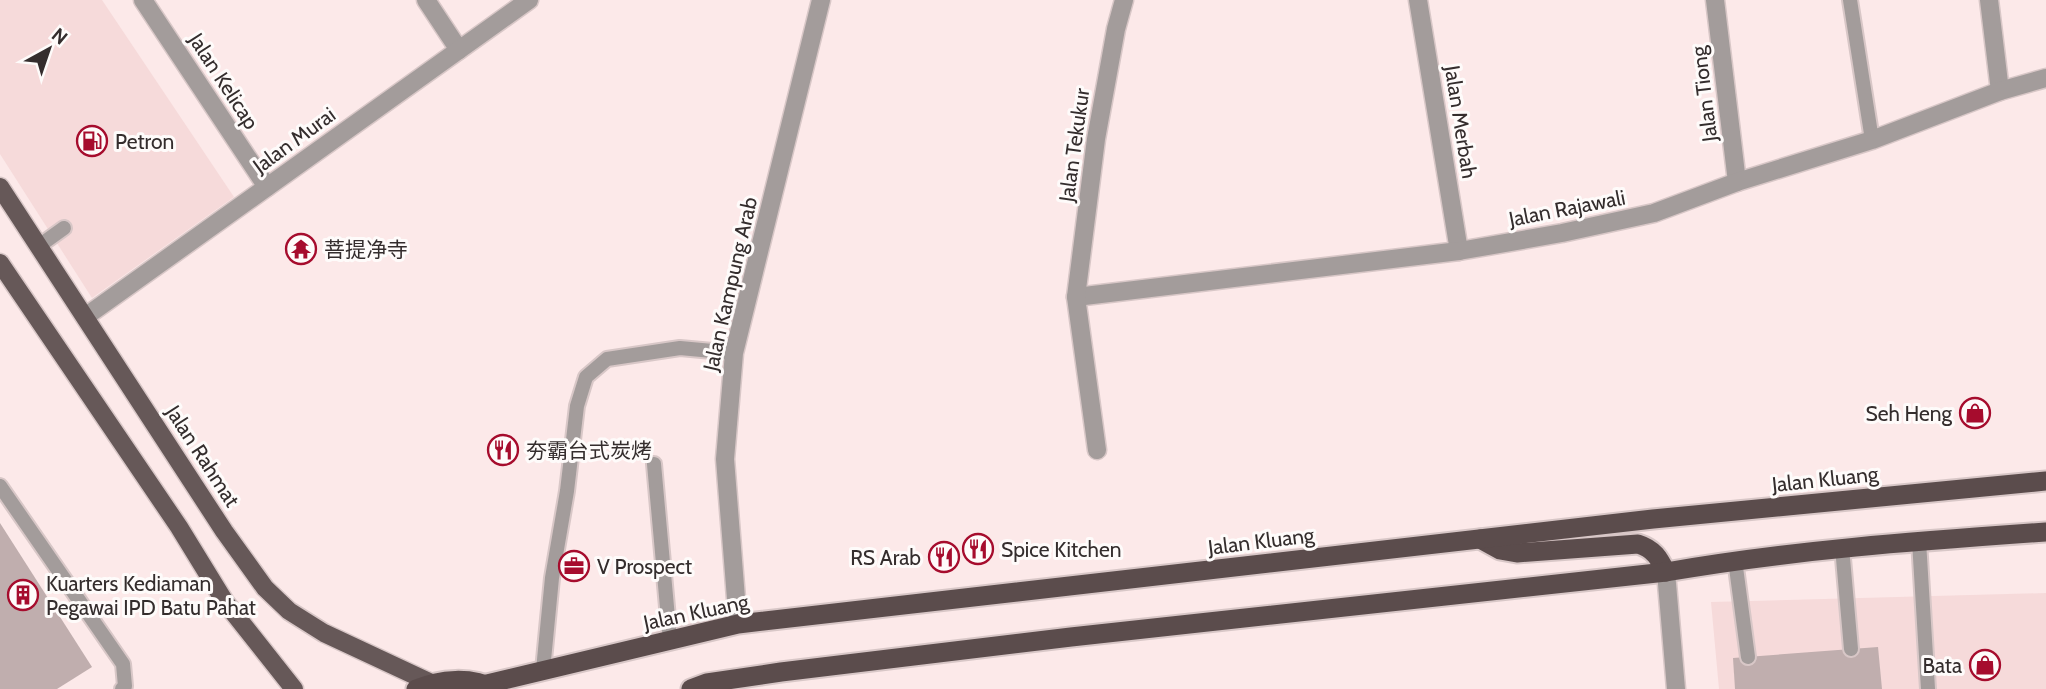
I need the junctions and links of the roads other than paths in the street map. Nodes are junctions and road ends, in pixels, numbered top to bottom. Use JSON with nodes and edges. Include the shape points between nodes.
{"nodes":[{"id":1,"x":144,"y":0,"type":"edge"},
{"id":2,"x":426,"y":0,"type":"edge"},
{"id":3,"x":530,"y":0,"type":"edge"},
{"id":4,"x":821,"y":0,"type":"edge"},
{"id":5,"x":1124,"y":0,"type":"edge"},
{"id":6,"x":1418,"y":0,"type":"edge"},
{"id":7,"x":1715,"y":0,"type":"edge"},
{"id":8,"x":1850,"y":0,"type":"edge"},
{"id":9,"x":1989,"y":0,"type":"edge"},
{"id":10,"x":459,"y":50,"type":"junction"},
{"id":11,"x":2046,"y":78,"type":"edge"},
{"id":12,"x":2000,"y":91,"type":"junction"},
{"id":13,"x":1872,"y":140,"type":"junction"},
{"id":14,"x":1737,"y":181,"type":"junction"},
{"id":15,"x":0,"y":187,"type":"edge"},
{"id":16,"x":267,"y":187,"type":"junction"},
{"id":17,"x":64,"y":228,"type":"dead end"},
{"id":18,"x":39,"y":246,"type":"junction"},
{"id":19,"x":1459,"y":251,"type":"junction"},
{"id":20,"x":0,"y":263,"type":"edge"},
{"id":21,"x":1076,"y":297,"type":"junction"},
{"id":22,"x":85,"y":317,"type":"junction"},
{"id":23,"x":734,"y":353,"type":"junction"},
{"id":24,"x":1097,"y":450,"type":"dead end"},
{"id":25,"x":654,"y":464,"type":"dead end"},
{"id":26,"x":2046,"y":481,"type":"edge"},
{"id":27,"x":0,"y":486,"type":"edge"},
{"id":28,"x":2046,"y":532,"type":"edge"},
{"id":29,"x":1480,"y":539,"type":"junction"},
{"id":30,"x":1919,"y":541,"type":"junction"},
{"id":31,"x":1842,"y":547,"type":"junction"},
{"id":32,"x":1735,"y":560,"type":"junction"},
{"id":33,"x":1666,"y":572,"type":"junction"},
{"id":34,"x":738,"y":624,"type":"junction"},
{"id":35,"x":670,"y":640,"type":"junction"},
{"id":36,"x":1850,"y":649,"type":"dead end"},
{"id":37,"x":1748,"y":657,"type":"dead end"},
{"id":38,"x":542,"y":670,"type":"junction"},
{"id":39,"x":423,"y":686,"type":"edge"},
{"id":40,"x":491,"y":687,"type":"edge"},
{"id":41,"x":122,"y":689,"type":"edge"},
{"id":42,"x":294,"y":689,"type":"edge"},
{"id":43,"x":691,"y":689,"type":"edge"},
{"id":44,"x":1676,"y":689,"type":"edge"},
{"id":45,"x":1928,"y":689,"type":"edge"}],
"edges":[{"from":1,"to":16,"type":"street","name":"Jalan Kelicap"},
{"from":2,"to":10,"type":"street"},
{"from":3,"to":10,"type":"street","name":"Jalan Murai"},
{"from":4,"to":23,"type":"street","name":"Jalan Kampung Arab"},
{"from":5,"to":21,"type":"street","name":"Jalan Tekukur","via":[[1096,139]]},
{"from":6,"to":19,"type":"street","name":"Jalan Merbah"},
{"from":7,"to":14,"type":"street","name":"Jalan Tiong"},
{"from":8,"to":13,"type":"lane"},
{"from":9,"to":12,"type":"street"},
{"from":10,"to":16,"type":"street","name":"Jalan Murai"},
{"from":11,"to":12,"type":"street","name":"Jalan Rajawali"},
{"from":12,"to":13,"type":"street","name":"Jalan Rajawali"},
{"from":13,"to":14,"type":"street","name":"Jalan Rajawali"},
{"from":14,"to":19,"type":"street","name":"Jalan Rajawali","via":[[1654,213]]},
{"from":15,"to":18,"type":"main road","name":"Jalan Rahmat"},
{"from":16,"to":22,"type":"street","name":"Jalan Murai"},
{"from":17,"to":18,"type":"lane"},
{"from":18,"to":22,"type":"main road","name":"Jalan Rahmat"},
{"from":19,"to":21,"type":"street","name":"Jalan Rajawali"},
{"from":20,"to":42,"type":"main road","via":[[180,527],[225,602]]},
{"from":21,"to":24,"type":"street","name":"Jalan Tekukur"},
{"from":22,"to":39,"type":"main road","name":"Jalan Rahmat","via":[[265,588],[289,611],[324,633]]},
{"from":23,"to":34,"type":"street","name":"Jalan Kampung Arab","via":[[725,459]]},
{"from":23,"to":38,"type":"lane","via":[[680,348],[607,359],[586,377],[577,406]]},
{"from":25,"to":35,"type":"lane"},
{"from":26,"to":29,"type":"highway","name":"Jalan Kluang"},
{"from":27,"to":41,"type":"lane","via":[[123,664]]},
{"from":28,"to":30,"type":"highway"},
{"from":29,"to":33,"type":"highway","via":[[1517,553],[1638,544],[1650,548]]},
{"from":29,"to":34,"type":"highway","name":"Jalan Kluang"},
{"from":30,"to":31,"type":"highway"},
{"from":30,"to":45,"type":"lane"},
{"from":31,"to":32,"type":"highway"},
{"from":31,"to":36,"type":"lane"},
{"from":32,"to":33,"type":"highway"},
{"from":32,"to":37,"type":"lane"},
{"from":33,"to":43,"type":"highway","via":[[823,667],[707,682]]},
{"from":33,"to":44,"type":"street"},
{"from":34,"to":35,"type":"highway","name":"Jalan Kluang"},
{"from":35,"to":38,"type":"highway","name":"Jalan Kluang"},
{"from":38,"to":40,"type":"highway","name":"Jalan Kluang"},
{"from":39,"to":40,"type":"highway","name":"Jalan Kluang","via":[[459,680]]}]}
